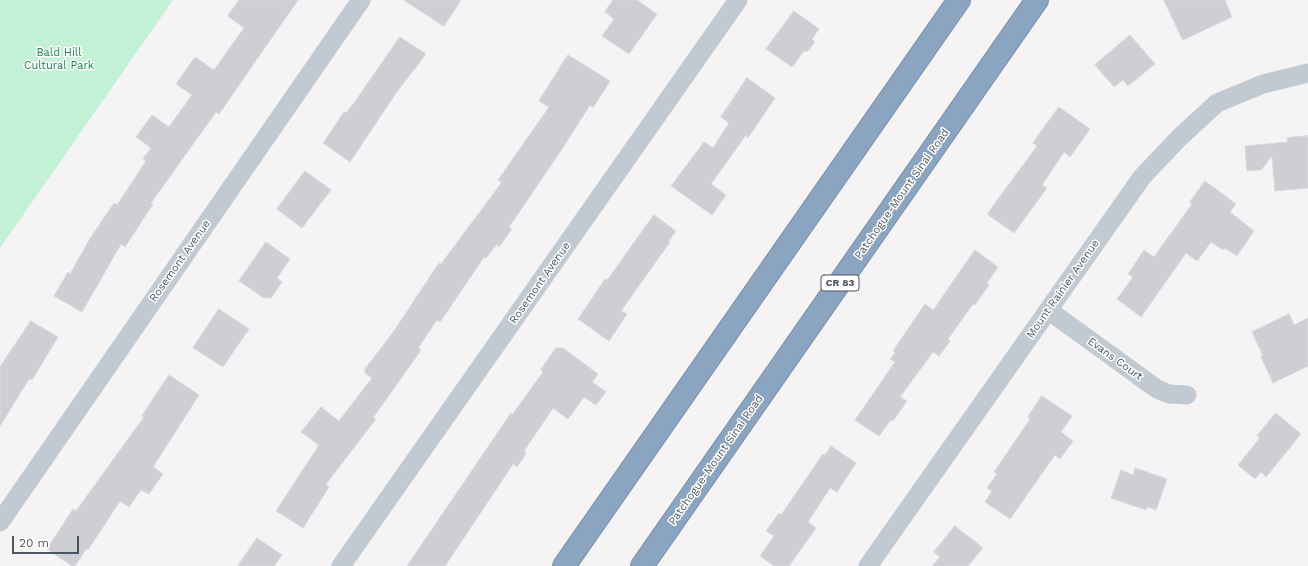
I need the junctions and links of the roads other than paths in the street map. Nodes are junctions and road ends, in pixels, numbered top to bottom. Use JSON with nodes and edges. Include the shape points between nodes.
{"nodes":[{"id":1,"x":361,"y":0,"type":"edge"},
{"id":2,"x":738,"y":0,"type":"edge"},
{"id":3,"x":959,"y":0,"type":"edge"},
{"id":4,"x":1037,"y":0,"type":"edge"},
{"id":5,"x":1308,"y":73,"type":"edge"},
{"id":6,"x":1048,"y":310,"type":"junction"},
{"id":7,"x":1187,"y":395,"type":"dead end"},
{"id":8,"x":0,"y":522,"type":"edge"},
{"id":9,"x":342,"y":566,"type":"edge"},
{"id":10,"x":564,"y":566,"type":"edge"},
{"id":11,"x":642,"y":566,"type":"edge"},
{"id":12,"x":868,"y":566,"type":"edge"}],
"edges":[{"from":1,"to":8,"type":"street","name":"Rosemont Avenue"},
{"from":2,"to":9,"type":"street","name":"Rosemont Avenue"},
{"from":3,"to":10,"type":"highway"},
{"from":4,"to":11,"type":"highway","name":"Patchogue-Mount Sinai Road","number":"CR 83"},
{"from":5,"to":6,"type":"street","name":"Mount Rainier Avenue","via":[[1263,84],[1217,103],[1206,113],[1142,177]]},
{"from":6,"to":7,"type":"street","name":"Evans Court","via":[[1157,389],[1169,394]]},
{"from":6,"to":12,"type":"street","name":"Mount Rainier Avenue"}]}
